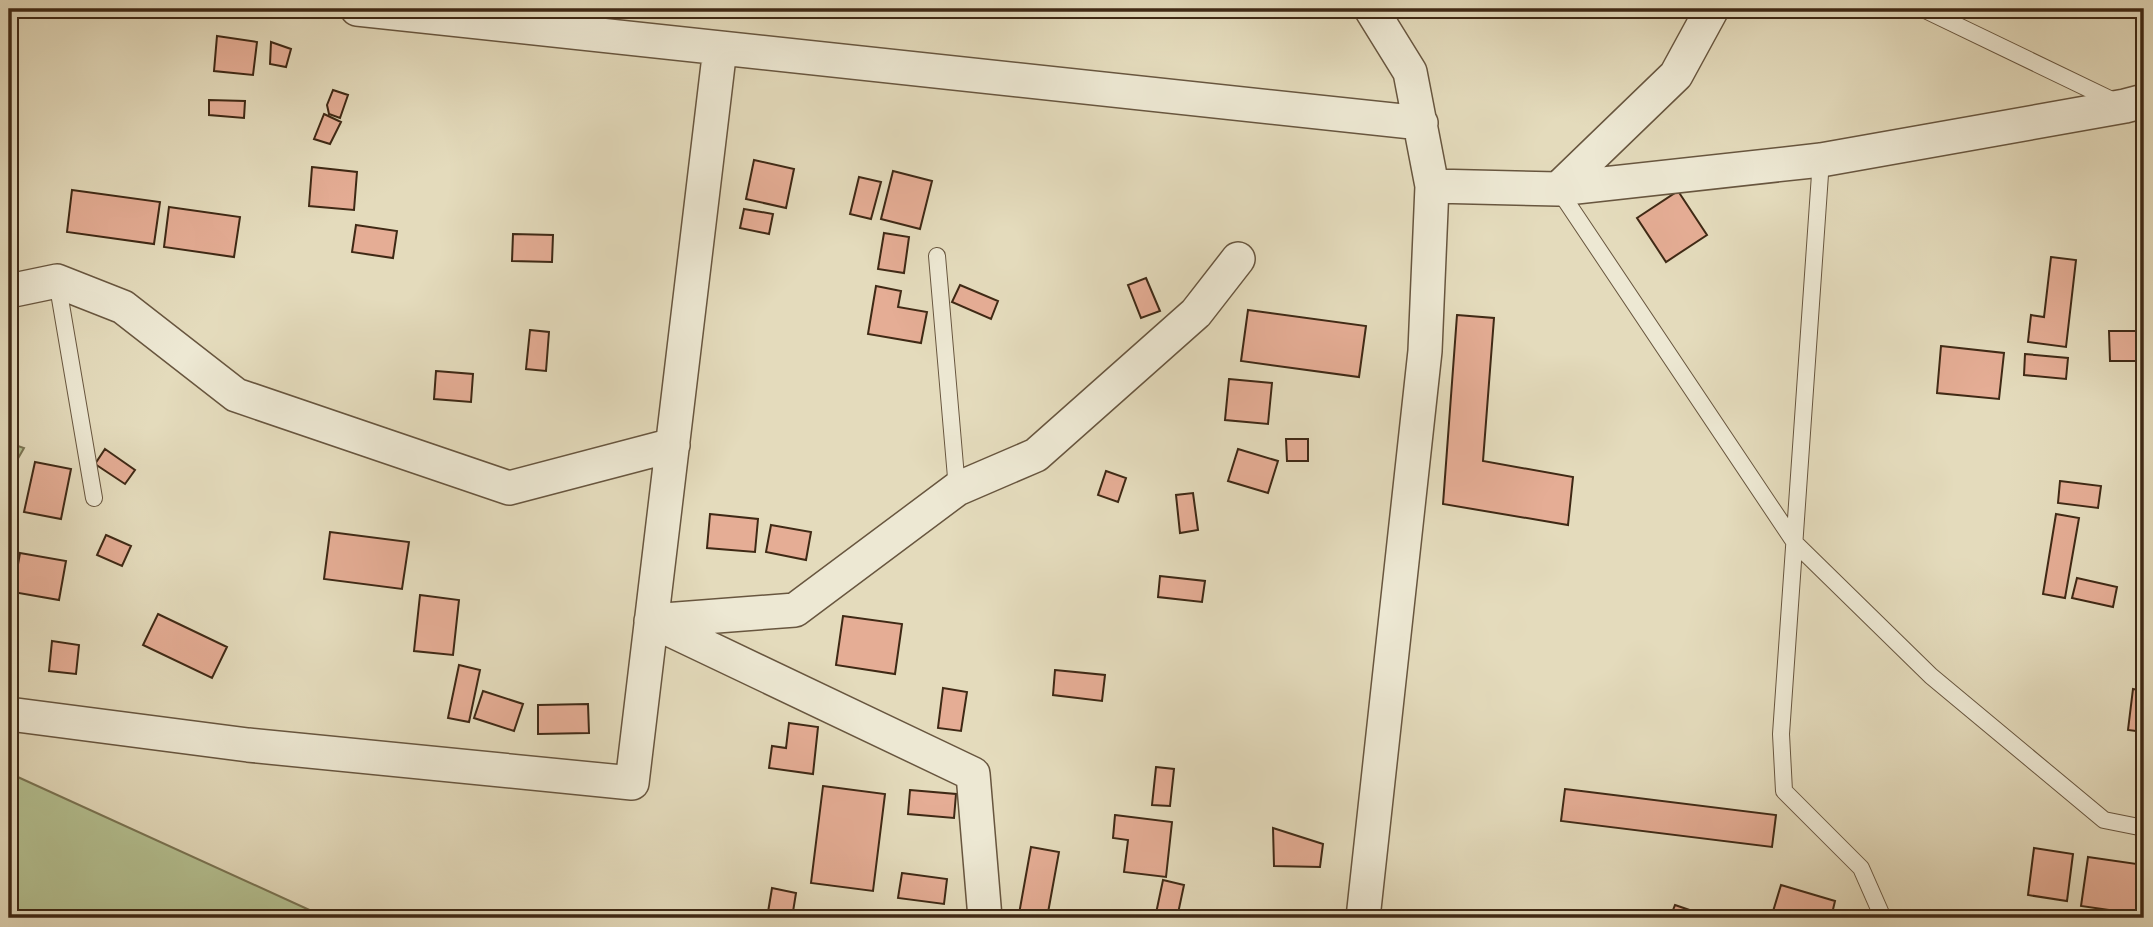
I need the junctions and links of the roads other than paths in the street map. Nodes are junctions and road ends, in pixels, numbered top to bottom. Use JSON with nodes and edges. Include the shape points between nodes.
{"nodes":[{"id":1,"x":357,"y":9,"type":"edge"},
{"id":2,"x":1371,"y":9,"type":"edge"},
{"id":3,"x":1712,"y":9,"type":"edge"},
{"id":4,"x":1923,"y":9,"type":"edge"},
{"id":5,"x":720,"y":48,"type":"junction"},
{"id":6,"x":2135,"y":103,"type":"edge"},
{"id":7,"x":1421,"y":123,"type":"junction"},
{"id":8,"x":1821,"y":160,"type":"junction"},
{"id":9,"x":1432,"y":186,"type":"junction"},
{"id":10,"x":1559,"y":189,"type":"junction"},
{"id":11,"x":937,"y":256,"type":"dead end"},
{"id":12,"x":1238,"y":260,"type":"dead end"},
{"id":13,"x":57,"y":281,"type":"junction"},
{"id":14,"x":9,"y":291,"type":"edge"},
{"id":15,"x":673,"y":445,"type":"junction"},
{"id":16,"x":957,"y":489,"type":"junction"},
{"id":17,"x":94,"y":498,"type":"dead end"},
{"id":18,"x":1795,"y":543,"type":"junction"},
{"id":19,"x":652,"y":621,"type":"junction"},
{"id":20,"x":9,"y":713,"type":"edge"},
{"id":21,"x":2144,"y":828,"type":"edge"},
{"id":22,"x":985,"y":918,"type":"edge"},
{"id":23,"x":1363,"y":918,"type":"edge"},
{"id":24,"x":1884,"y":918,"type":"edge"}],
"edges":[{"from":1,"to":5,"type":"street"},
{"from":2,"to":7,"type":"street","via":[[1410,72]]},
{"from":3,"to":10,"type":"street","via":[[1676,75]]},
{"from":4,"to":6,"type":"lane"},
{"from":5,"to":7,"type":"street"},
{"from":5,"to":15,"type":"street"},
{"from":6,"to":8,"type":"street"},
{"from":7,"to":9,"type":"street"},
{"from":8,"to":10,"type":"street"},
{"from":8,"to":18,"type":"lane"},
{"from":9,"to":10,"type":"street"},
{"from":9,"to":23,"type":"street","via":[[1425,351]]},
{"from":10,"to":18,"type":"lane"},
{"from":11,"to":16,"type":"lane"},
{"from":12,"to":16,"type":"street","via":[[1196,313],[1037,455]]},
{"from":13,"to":14,"type":"street"},
{"from":13,"to":15,"type":"street","via":[[124,307],[236,395],[509,488]]},
{"from":13,"to":17,"type":"lane"},
{"from":15,"to":19,"type":"street"},
{"from":16,"to":19,"type":"street","via":[[795,610]]},
{"from":18,"to":21,"type":"lane","via":[[1931,676],[2104,820]]},
{"from":18,"to":24,"type":"lane","via":[[1781,734],[1784,791],[1861,868]]},
{"from":19,"to":20,"type":"street","via":[[632,783],[248,745]]},
{"from":19,"to":22,"type":"street","via":[[973,774]]}]}
